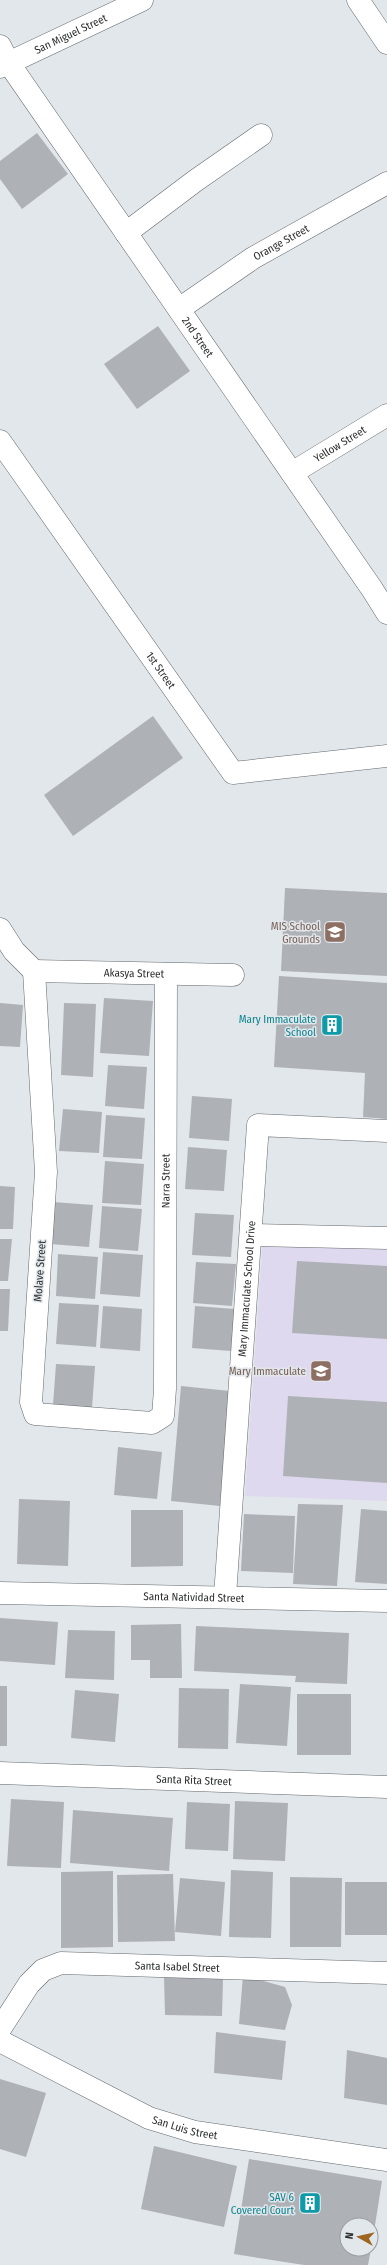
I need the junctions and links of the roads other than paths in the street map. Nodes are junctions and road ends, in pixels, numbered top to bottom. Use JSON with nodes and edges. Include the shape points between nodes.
{"nodes":[{"id":1,"x":142,"y":0,"type":"edge"},
{"id":2,"x":358,"y":0,"type":"edge"},
{"id":3,"x":387,"y":43,"type":"edge"},
{"id":4,"x":3,"y":58,"type":"edge"},
{"id":5,"x":261,"y":135,"type":"dead end"},
{"id":6,"x":387,"y":183,"type":"edge"},
{"id":7,"x":126,"y":234,"type":"junction"},
{"id":8,"x":179,"y":309,"type":"junction"},
{"id":9,"x":387,"y":415,"type":"edge"},
{"id":10,"x":0,"y":441,"type":"edge"},
{"id":11,"x":292,"y":473,"type":"junction"},
{"id":12,"x":380,"y":587,"type":"edge"},
{"id":13,"x":387,"y":613,"type":"edge"},
{"id":14,"x":387,"y":756,"type":"edge"},
{"id":15,"x":0,"y":929,"type":"edge"},
{"id":16,"x":34,"y":971,"type":"junction"},
{"id":17,"x":166,"y":974,"type":"junction"},
{"id":18,"x":233,"y":975,"type":"dead end"},
{"id":19,"x":387,"y":1131,"type":"edge"},
{"id":20,"x":251,"y":1235,"type":"junction"},
{"id":21,"x":387,"y":1238,"type":"edge"},
{"id":22,"x":165,"y":1389,"type":"joint"},
{"id":23,"x":0,"y":1593,"type":"edge"},
{"id":24,"x":225,"y":1596,"type":"junction"},
{"id":25,"x":387,"y":1600,"type":"edge"},
{"id":26,"x":0,"y":1773,"type":"edge"},
{"id":27,"x":387,"y":1788,"type":"edge"},
{"id":28,"x":387,"y":1973,"type":"edge"},
{"id":29,"x":0,"y":2029,"type":"edge"},
{"id":30,"x":0,"y":2041,"type":"edge"},
{"id":31,"x":387,"y":2160,"type":"edge"}],
"edges":[{"from":1,"to":4,"type":"street","name":"San Miguel Street"},
{"from":2,"to":3,"type":"street"},
{"from":4,"to":7,"type":"street","name":"2nd Street"},
{"from":5,"to":7,"type":"street"},
{"from":6,"to":8,"type":"street","name":"Orange Street","via":[[253,258]]},
{"from":7,"to":8,"type":"street","name":"2nd Street"},
{"from":8,"to":11,"type":"street","name":"2nd Street"},
{"from":9,"to":11,"type":"street","name":"Yellow Street"},
{"from":10,"to":14,"type":"street","name":"1st Street","via":[[233,773]]},
{"from":11,"to":12,"type":"street","name":"2nd Street"},
{"from":12,"to":13,"type":"street","name":"2nd Street"},
{"from":15,"to":16,"type":"street","via":[[14,951]]},
{"from":16,"to":17,"type":"street","name":"Akasya Street"},
{"from":16,"to":22,"type":"street","name":"Molave Street","via":[[46,1172],[31,1402],[35,1414],[152,1422],[163,1416]]},
{"from":17,"to":18,"type":"street","name":"Akasya Street"},
{"from":17,"to":22,"type":"street","name":"Narra Street"},
{"from":19,"to":20,"type":"street","name":"Mary Immaculate School Drive","via":[[258,1125]]},
{"from":20,"to":21,"type":"street"},
{"from":20,"to":24,"type":"street","name":"Mary Immaculate School Drive"},
{"from":23,"to":24,"type":"street","name":"Santa Natividad Street"},
{"from":24,"to":25,"type":"street","name":"Santa Natividad Street"},
{"from":26,"to":27,"type":"street","name":"Santa Rita Street"},
{"from":28,"to":29,"type":"street","name":"Santa Isabel Street","via":[[61,1963],[43,1970],[29,1984]]},
{"from":30,"to":31,"type":"street","name":"San Luis Street","via":[[149,2118],[195,2132]]}]}
